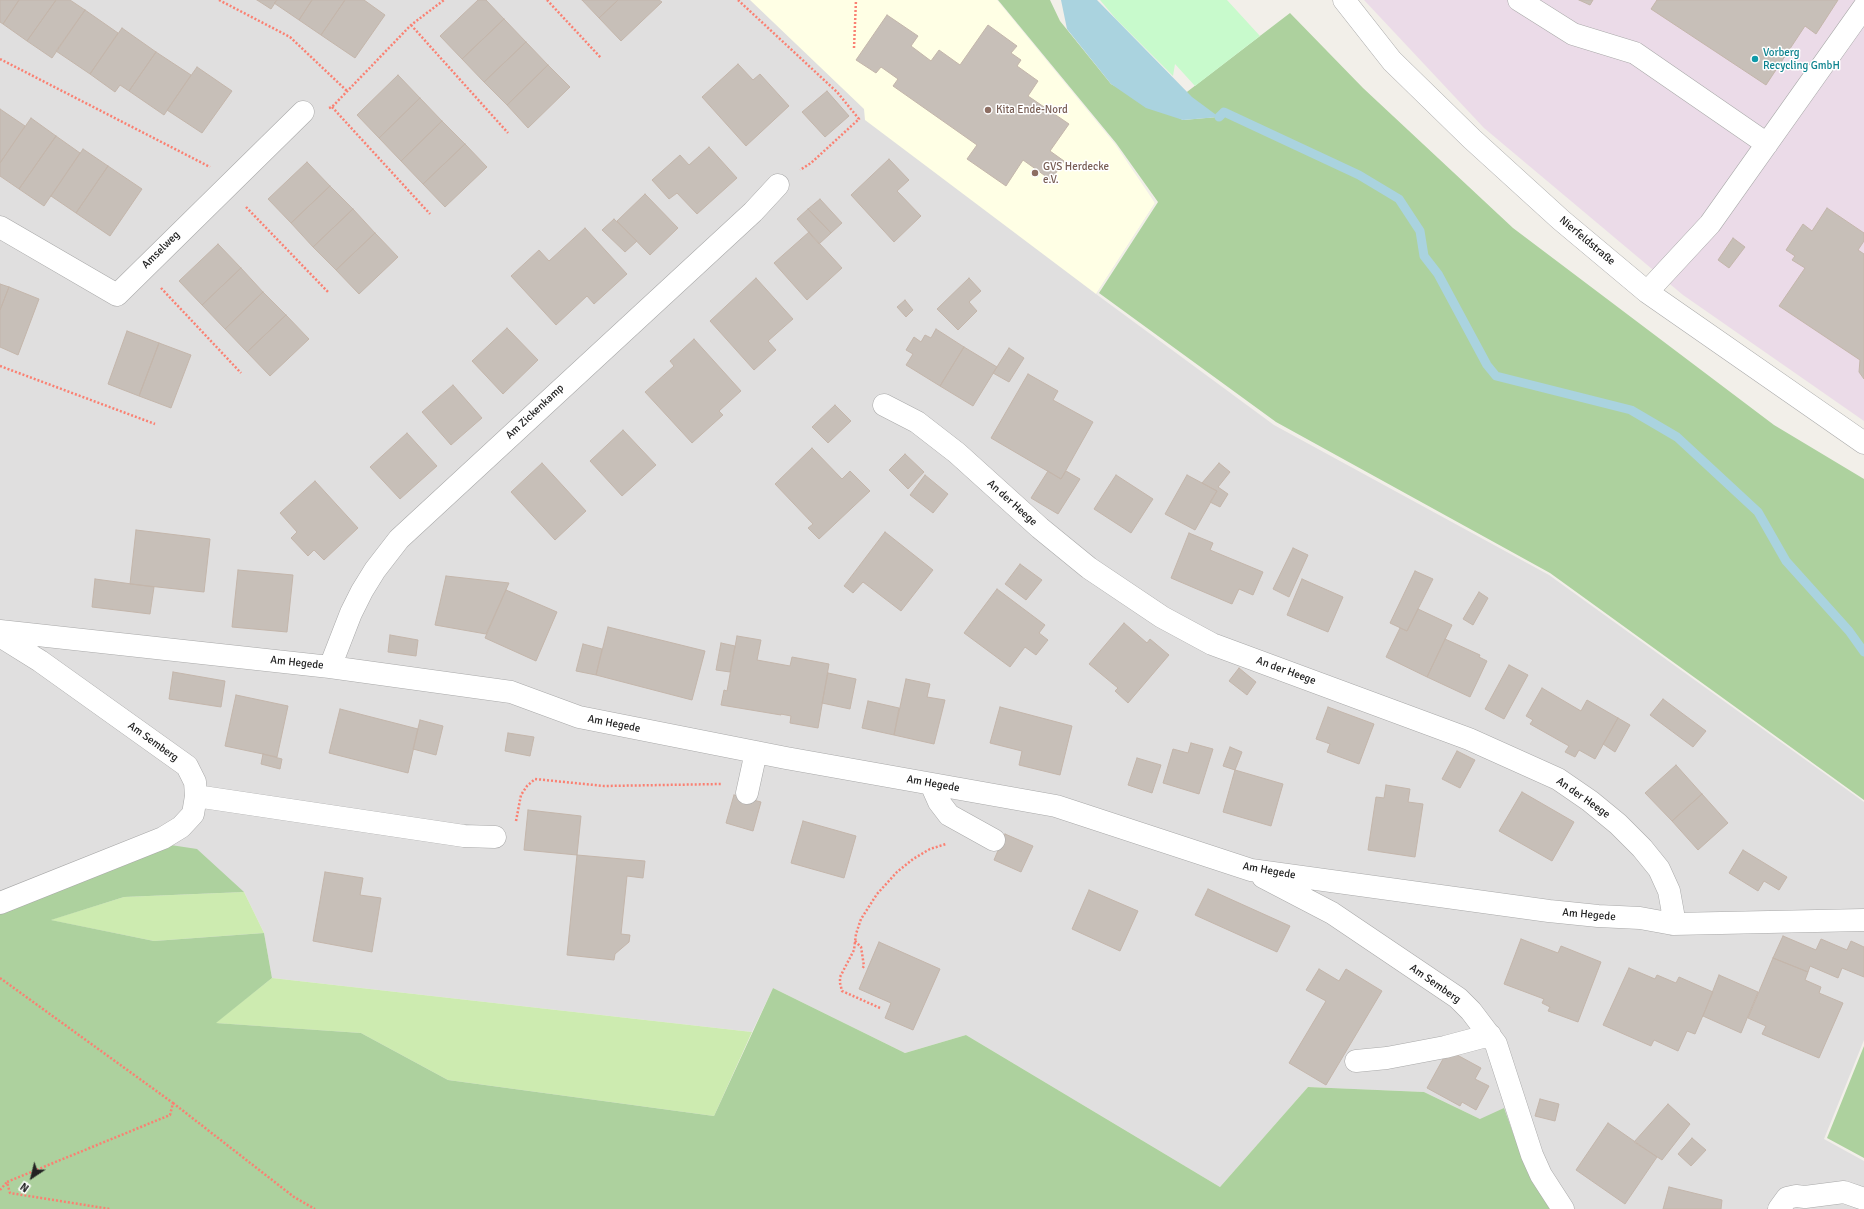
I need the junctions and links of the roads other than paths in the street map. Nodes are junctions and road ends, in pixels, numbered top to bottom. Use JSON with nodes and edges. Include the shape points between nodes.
{"nodes":[{"id":1,"x":1344,"y":0,"type":"edge"},
{"id":2,"x":1519,"y":0,"type":"edge"},
{"id":3,"x":1864,"y":7,"type":"edge"},
{"id":4,"x":303,"y":112,"type":"dead end"},
{"id":5,"x":1767,"y":144,"type":"junction"},
{"id":6,"x":778,"y":185,"type":"road end"},
{"id":7,"x":0,"y":227,"type":"edge"},
{"id":8,"x":1647,"y":292,"type":"junction"},
{"id":9,"x":884,"y":405,"type":"dead end"},
{"id":10,"x":1864,"y":443,"type":"edge"},
{"id":11,"x":0,"y":630,"type":"edge"},
{"id":12,"x":0,"y":636,"type":"edge"},
{"id":13,"x":330,"y":667,"type":"junction"},
{"id":14,"x":756,"y":752,"type":"junction"},
{"id":15,"x":931,"y":784,"type":"junction"},
{"id":16,"x":748,"y":788,"type":"road end"},
{"id":17,"x":196,"y":796,"type":"junction"},
{"id":18,"x":495,"y":836,"type":"road end"},
{"id":19,"x":994,"y":840,"type":"dead end"},
{"id":20,"x":1251,"y":870,"type":"junction"},
{"id":21,"x":0,"y":903,"type":"edge"},
{"id":22,"x":1864,"y":920,"type":"edge"},
{"id":23,"x":1673,"y":924,"type":"junction"},
{"id":24,"x":1490,"y":1035,"type":"junction"},
{"id":25,"x":1356,"y":1061,"type":"dead end"},
{"id":26,"x":1864,"y":1199,"type":"edge"},
{"id":27,"x":1563,"y":1209,"type":"edge"},
{"id":28,"x":1779,"y":1209,"type":"edge"}],
"edges":[{"from":1,"to":8,"type":"street","name":"Nierfeldstraße","via":[[1392,61],[1472,139]]},
{"from":2,"to":5,"type":"street","via":[[1573,34],[1635,53]]},
{"from":3,"to":5,"type":"street"},
{"from":4,"to":7,"type":"street","name":"Amselweg","via":[[117,295]]},
{"from":5,"to":8,"type":"street","via":[[1710,224]]},
{"from":6,"to":13,"type":"street","name":"Am Zickenkamp","via":[[753,212],[399,539],[362,591]]},
{"from":8,"to":10,"type":"street","name":"Nierfeldstraße"},
{"from":9,"to":23,"type":"street","name":"An der Heege","via":[[917,422],[957,453],[1083,563],[1162,616],[1212,644],[1468,739],[1558,779],[1618,824],[1659,869],[1669,891]]},
{"from":11,"to":13,"type":"street","name":"Am Hegede"},
{"from":12,"to":17,"type":"street","name":"Am Semberg","via":[[40,661],[187,766],[195,782]]},
{"from":13,"to":14,"type":"street","name":"Am Hegede","via":[[511,692],[579,717]]},
{"from":14,"to":15,"type":"street","name":"Am Hegede"},
{"from":14,"to":16,"type":"street"},
{"from":15,"to":19,"type":"street","via":[[939,802],[950,815]]},
{"from":15,"to":20,"type":"street","name":"Am Hegede","via":[[1056,806]]},
{"from":17,"to":18,"type":"street","via":[[464,836]]},
{"from":17,"to":21,"type":"street","name":"Am Semberg","via":[[193,814],[181,827],[163,838]]},
{"from":20,"to":23,"type":"street","name":"Am Hegede","via":[[1548,911],[1640,918]]},
{"from":20,"to":24,"type":"street","name":"Am Semberg","via":[[1332,913],[1458,998]]},
{"from":22,"to":23,"type":"street","name":"Am Hegede"},
{"from":24,"to":25,"type":"street","via":[[1445,1047]]},
{"from":24,"to":27,"type":"street","name":"Am Semberg","via":[[1496,1044],[1532,1155],[1541,1175]]},
{"from":26,"to":28,"type":"street","via":[[1844,1192],[1796,1196],[1787,1198]]}]}
